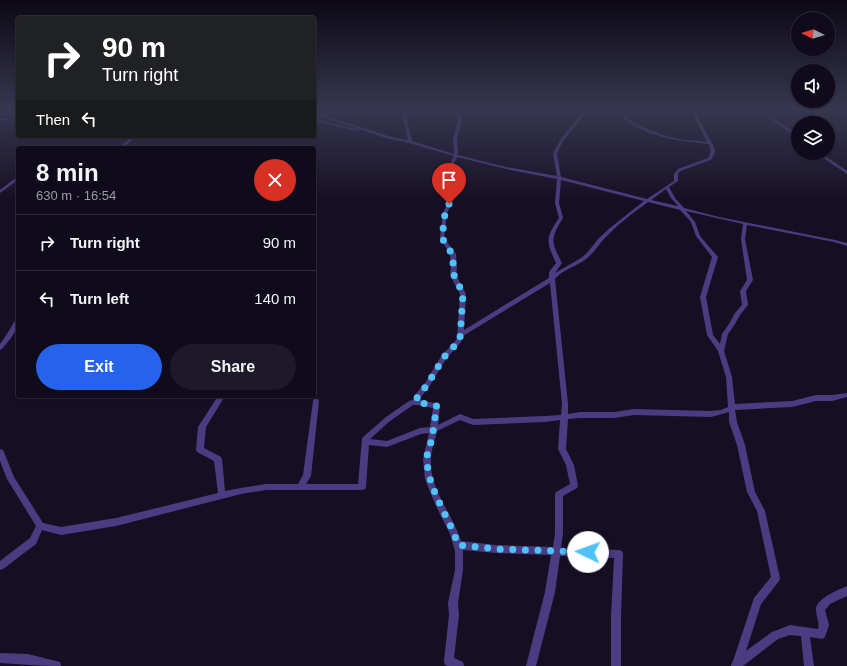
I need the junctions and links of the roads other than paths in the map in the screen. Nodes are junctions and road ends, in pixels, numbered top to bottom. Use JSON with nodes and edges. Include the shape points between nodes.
{"nodes":[{"id":1,"x":131,"y":139,"type":"edge"},
{"id":2,"x":396,"y":139,"type":"edge"},
{"id":3,"x":455,"y":139,"type":"edge"},
{"id":4,"x":563,"y":139,"type":"edge"},
{"id":5,"x":672,"y":139,"type":"edge"},
{"id":6,"x":706,"y":139,"type":"edge"},
{"id":7,"x":410,"y":142,"type":"joint"},
{"id":8,"x":708,"y":142,"type":"junction"},
{"id":9,"x":123,"y":146,"type":"edge"},
{"id":10,"x":456,"y":155,"type":"junction"},
{"id":11,"x":828,"y":160,"type":"edge"},
{"id":12,"x":847,"y":173,"type":"edge"},
{"id":13,"x":559,"y":178,"type":"junction"},
{"id":14,"x":16,"y":180,"type":"edge"},
{"id":15,"x":7,"y":187,"type":"junction"},
{"id":16,"x":667,"y":187,"type":"junction"},
{"id":17,"x":0,"y":188,"type":"edge"},
{"id":18,"x":0,"y":192,"type":"edge"},
{"id":19,"x":646,"y":201,"type":"junction"},
{"id":20,"x":684,"y":210,"type":"junction"},
{"id":21,"x":745,"y":223,"type":"junction"},
{"id":22,"x":847,"y":245,"type":"edge"},
{"id":23,"x":552,"y":279,"type":"junction"},
{"id":24,"x":16,"y":324,"type":"edge"},
{"id":25,"x":460,"y":335,"type":"junction"},
{"id":26,"x":0,"y":348,"type":"edge"},
{"id":27,"x":721,"y":351,"type":"junction"},
{"id":28,"x":847,"y":395,"type":"edge"},
{"id":29,"x":221,"y":398,"type":"edge"},
{"id":30,"x":316,"y":401,"type":"dead end"},
{"id":31,"x":416,"y":402,"type":"junction"},
{"id":32,"x":731,"y":408,"type":"junction"},
{"id":33,"x":565,"y":416,"type":"junction"},
{"id":34,"x":433,"y":430,"type":"junction"},
{"id":35,"x":366,"y":442,"type":"junction"},
{"id":36,"x":0,"y":452,"type":"edge"},
{"id":37,"x":300,"y":487,"type":"junction"},
{"id":38,"x":222,"y":496,"type":"junction"},
{"id":39,"x":40,"y":526,"type":"junction"},
{"id":40,"x":458,"y":545,"type":"junction"},
{"id":41,"x":556,"y":551,"type":"junction"},
{"id":42,"x":0,"y":566,"type":"edge"},
{"id":43,"x":847,"y":591,"type":"edge"},
{"id":44,"x":805,"y":632,"type":"junction"},
{"id":45,"x":0,"y":658,"type":"edge"},
{"id":46,"x":449,"y":664,"type":"edge"},
{"id":47,"x":736,"y":665,"type":"edge"},
{"id":48,"x":56,"y":666,"type":"edge"},
{"id":49,"x":459,"y":666,"type":"edge"},
{"id":50,"x":531,"y":666,"type":"edge"},
{"id":51,"x":616,"y":666,"type":"edge"},
{"id":52,"x":809,"y":666,"type":"edge"}],
"edges":[{"from":1,"to":9,"type":"street"},
{"from":2,"to":7,"type":"street"},
{"from":3,"to":10,"type":"street"},
{"from":4,"to":13,"type":"street","via":[[555,154]]},
{"from":5,"to":8,"type":"street"},
{"from":6,"to":8,"type":"street"},
{"from":7,"to":10,"type":"street"},
{"from":8,"to":16,"type":"street","via":[[713,152],[710,159],[679,170],[676,181]]},
{"from":10,"to":13,"type":"street"},
{"from":10,"to":25,"type":"street","via":[[446,175],[452,192],[441,235],[452,254],[454,275],[463,294]]},
{"from":11,"to":12,"type":"street"},
{"from":13,"to":19,"type":"street"},
{"from":13,"to":23,"type":"street","via":[[557,203],[561,218],[550,236],[550,243],[559,263],[552,272]]},
{"from":14,"to":15,"type":"street"},
{"from":15,"to":17,"type":"street"},
{"from":15,"to":18,"type":"street"},
{"from":16,"to":19,"type":"street"},
{"from":16,"to":20,"type":"street"},
{"from":19,"to":20,"type":"street"},
{"from":19,"to":23,"type":"street","via":[[603,238],[587,257],[556,274]]},
{"from":20,"to":21,"type":"street"},
{"from":20,"to":27,"type":"street","via":[[693,222],[698,236],[715,257],[703,297],[710,335]]},
{"from":21,"to":22,"type":"street"},
{"from":21,"to":27,"type":"street","via":[[743,239],[750,280],[743,291],[745,305],[725,334]]},
{"from":23,"to":25,"type":"street"},
{"from":23,"to":33,"type":"street"},
{"from":24,"to":26,"type":"street"},
{"from":25,"to":31,"type":"street","via":[[459,341],[444,357]]},
{"from":27,"to":32,"type":"street","via":[[729,376]]},
{"from":28,"to":32,"type":"street","via":[[816,398],[792,404]]},
{"from":29,"to":38,"type":"street","via":[[202,427],[200,450],[218,459]]},
{"from":30,"to":37,"type":"street","via":[[307,476]]},
{"from":31,"to":34,"type":"street","via":[[437,406]]},
{"from":31,"to":35,"type":"street","via":[[388,419],[366,439]]},
{"from":32,"to":33,"type":"street","via":[[711,414],[634,412]]},
{"from":32,"to":47,"type":"street","via":[[751,492],[761,511],[776,578],[757,601]]},
{"from":33,"to":34,"type":"street","via":[[472,422],[460,417]]},
{"from":33,"to":41,"type":"street","via":[[562,448],[570,465],[574,486],[559,494],[559,533]]},
{"from":34,"to":35,"type":"street","via":[[420,431],[387,444]]},
{"from":34,"to":40,"type":"street","via":[[427,459],[429,479]]},
{"from":35,"to":37,"type":"street","via":[[362,487]]},
{"from":36,"to":39,"type":"street","via":[[11,479]]},
{"from":37,"to":38,"type":"street","via":[[266,487]]},
{"from":38,"to":39,"type":"street","via":[[116,522],[61,531]]},
{"from":39,"to":42,"type":"street","via":[[33,541]]},
{"from":40,"to":41,"type":"street"},
{"from":40,"to":46,"type":"street","via":[[459,570],[453,603]]},
{"from":41,"to":50,"type":"street","via":[[550,592]]},
{"from":41,"to":51,"type":"street","via":[[619,554]]},
{"from":43,"to":44,"type":"street","via":[[827,601],[820,609],[824,625],[822,634]]},
{"from":44,"to":47,"type":"street","via":[[790,630],[775,635]]},
{"from":44,"to":52,"type":"street"},
{"from":45,"to":48,"type":"street","via":[[28,659]]},
{"from":46,"to":49,"type":"street"}]}
